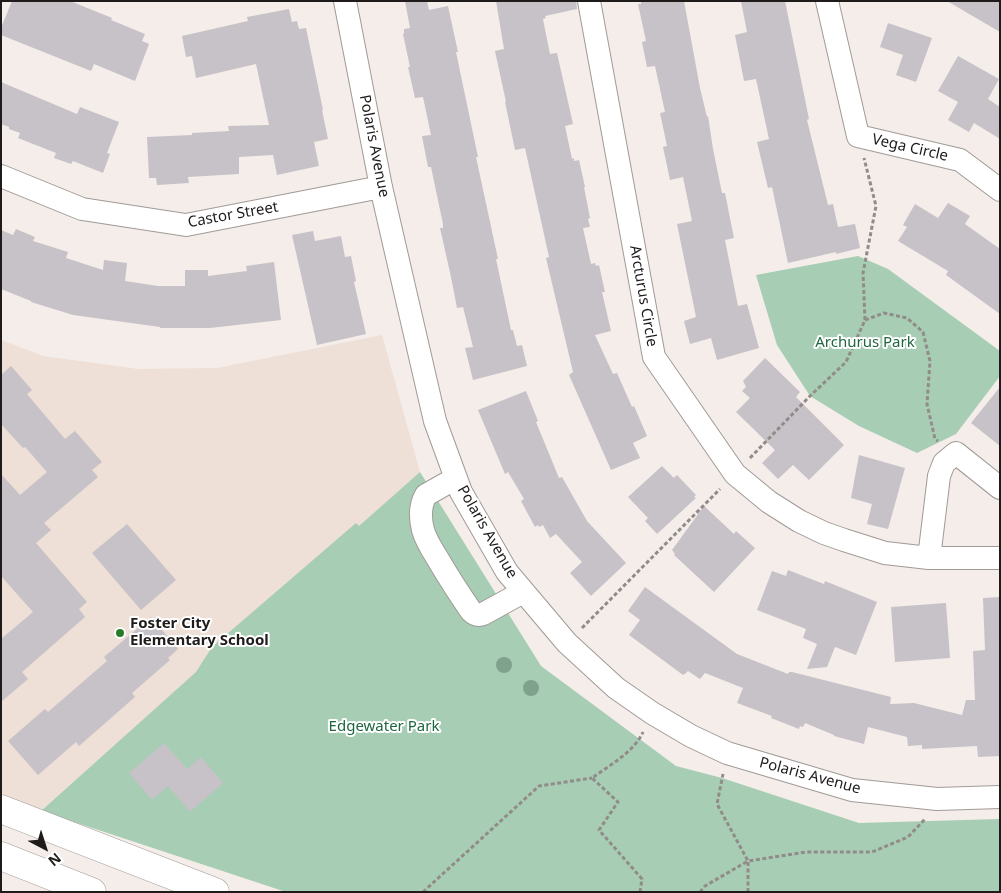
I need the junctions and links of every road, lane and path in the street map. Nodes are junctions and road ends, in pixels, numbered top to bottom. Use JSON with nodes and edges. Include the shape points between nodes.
{"nodes":[{"id":1,"x":345,"y":1,"type":"edge"},
{"id":2,"x":589,"y":1,"type":"edge"},
{"id":3,"x":827,"y":1,"type":"edge"},
{"id":4,"x":858,"y":136,"type":"junction"},
{"id":5,"x":1,"y":176,"type":"edge"},
{"id":6,"x":381,"y":187,"type":"junction"},
{"id":7,"x":1000,"y":190,"type":"edge"},
{"id":8,"x":865,"y":320,"type":"junction"},
{"id":9,"x":956,"y":453,"type":"junction"},
{"id":10,"x":748,"y":460,"type":"dead end"},
{"id":11,"x":456,"y":478,"type":"junction"},
{"id":12,"x":722,"y":487,"type":"dead end"},
{"id":13,"x":1000,"y":488,"type":"edge"},
{"id":14,"x":929,"y":558,"type":"junction"},
{"id":15,"x":1000,"y":558,"type":"edge"},
{"id":16,"x":523,"y":592,"type":"junction"},
{"id":17,"x":567,"y":643,"type":"junction"},
{"id":18,"x":652,"y":713,"type":"junction"},
{"id":19,"x":727,"y":753,"type":"junction"},
{"id":20,"x":592,"y":778,"type":"junction"},
{"id":21,"x":1000,"y":797,"type":"edge"},
{"id":22,"x":937,"y":799,"type":"junction"},
{"id":23,"x":1,"y":809,"type":"edge"},
{"id":24,"x":1,"y":856,"type":"edge"},
{"id":25,"x":748,"y":861,"type":"junction"},
{"id":26,"x":92,"y":892,"type":"edge"},
{"id":27,"x":215,"y":892,"type":"edge"},
{"id":28,"x":423,"y":892,"type":"edge"},
{"id":29,"x":640,"y":892,"type":"edge"},
{"id":30,"x":700,"y":892,"type":"edge"},
{"id":31,"x":748,"y":892,"type":"edge"}],
"edges":[{"from":1,"to":6,"type":"street","name":"Polaris Avenue"},
{"from":2,"to":14,"type":"street","name":"Arcturus Circle","via":[[654,357],[735,474],[769,502],[824,533],[886,553]]},
{"from":3,"to":4,"type":"street","name":"Vega Circle"},
{"from":4,"to":7,"type":"street","name":"Vega Circle","via":[[960,160]]},
{"from":4,"to":8,"type":"path","via":[[876,206],[863,273]]},
{"from":5,"to":6,"type":"street","name":"Castor Street","via":[[82,210],[186,225]]},
{"from":6,"to":11,"type":"street","name":"Polaris Avenue","via":[[435,421]]},
{"from":8,"to":9,"type":"path","via":[[884,313],[907,318],[923,332],[930,361],[927,404],[935,439]]},
{"from":8,"to":10,"type":"path","via":[[846,362]]},
{"from":9,"to":13,"type":"street"},
{"from":9,"to":14,"type":"street","via":[[944,463],[939,476]]},
{"from":11,"to":16,"type":"street","name":"Polaris Avenue","via":[[507,572]]},
{"from":11,"to":16,"type":"street","via":[[423,500],[421,519],[429,545],[475,615],[483,614]]},
{"from":12,"to":17,"type":"path"},
{"from":14,"to":15,"type":"street","name":"Arcturus Circle"},
{"from":16,"to":17,"type":"street","name":"Polaris Avenue"},
{"from":17,"to":18,"type":"street","name":"Polaris Avenue","via":[[616,688]]},
{"from":18,"to":19,"type":"street","name":"Polaris Avenue"},
{"from":18,"to":20,"type":"path","via":[[640,740]]},
{"from":19,"to":22,"type":"street","name":"Polaris Avenue","via":[[852,790]]},
{"from":19,"to":25,"type":"path","via":[[717,804]]},
{"from":20,"to":28,"type":"path","via":[[539,786]]},
{"from":20,"to":29,"type":"path","via":[[618,802],[599,830],[642,878]]},
{"from":21,"to":22,"type":"street","name":"Polaris Avenue"},
{"from":22,"to":25,"type":"path","via":[[924,821],[908,837],[872,852],[806,852]]},
{"from":23,"to":27,"type":"main road"},
{"from":24,"to":26,"type":"main road"},
{"from":25,"to":30,"type":"path"},
{"from":25,"to":31,"type":"path"}]}
